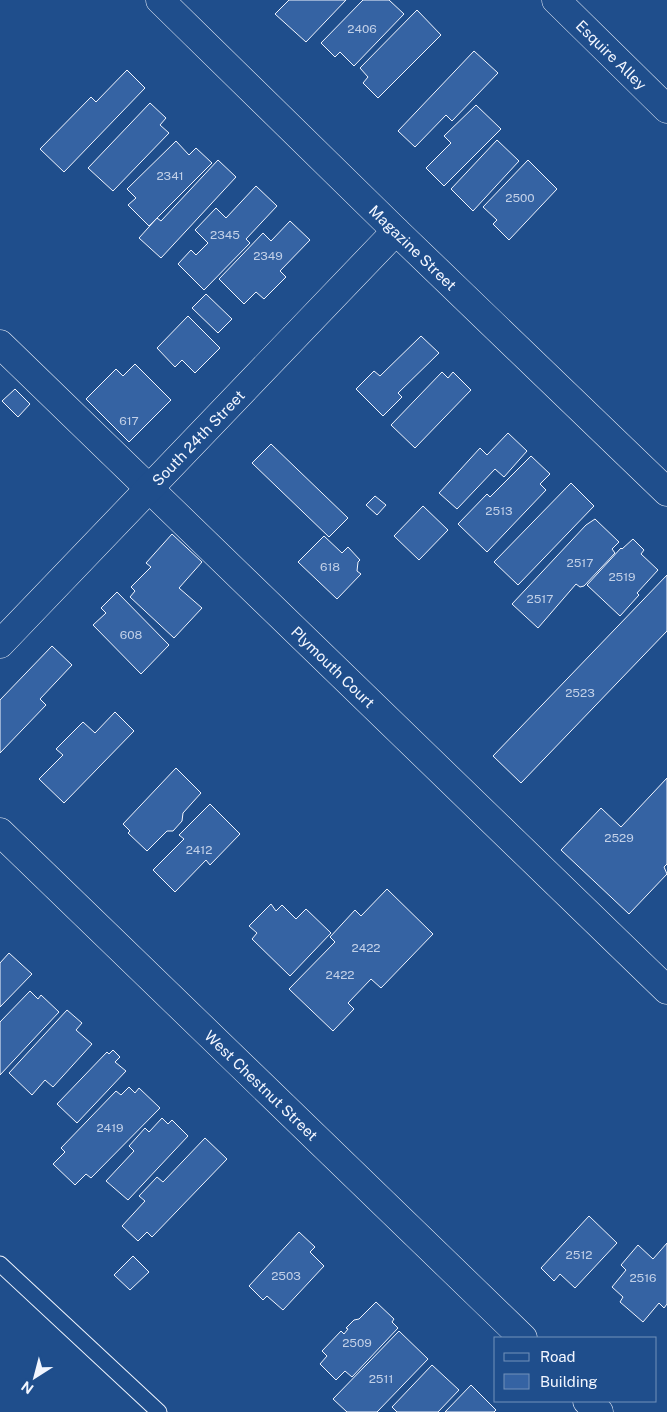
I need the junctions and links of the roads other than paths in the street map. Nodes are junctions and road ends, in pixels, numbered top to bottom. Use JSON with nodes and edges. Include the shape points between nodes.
{"nodes":[{"id":1,"x":160,"y":0,"type":"edge"},
{"id":2,"x":556,"y":0,"type":"edge"},
{"id":3,"x":667,"y":109,"type":"edge"},
{"id":4,"x":396,"y":231,"type":"junction"},
{"id":5,"x":0,"y":344,"type":"edge"},
{"id":6,"x":149,"y":488,"type":"junction"},
{"id":7,"x":667,"y":492,"type":"edge"},
{"id":8,"x":0,"y":644,"type":"edge"},
{"id":9,"x":0,"y":832,"type":"edge"},
{"id":10,"x":667,"y":990,"type":"edge"},
{"id":11,"x":0,"y":1264,"type":"edge"},
{"id":12,"x":522,"y":1337,"type":"edge"},
{"id":13,"x":588,"y":1402,"type":"edge"},
{"id":14,"x":159,"y":1412,"type":"edge"},
{"id":15,"x":599,"y":1412,"type":"edge"}],
"edges":[{"from":1,"to":4,"type":"street","name":"Magazine Street"},
{"from":2,"to":3,"type":"street","name":"Esquire Alley"},
{"from":4,"to":6,"type":"street","name":"South 24th Street"},
{"from":4,"to":7,"type":"street","name":"Magazine Street"},
{"from":5,"to":6,"type":"street","name":"Plymouth Court"},
{"from":6,"to":8,"type":"street","name":"South 24th Street"},
{"from":6,"to":10,"type":"street","name":"Plymouth Court"},
{"from":9,"to":12,"type":"street","name":"West Chestnut Street"},
{"from":11,"to":14,"type":"lane"},
{"from":13,"to":15,"type":"street"}]}
